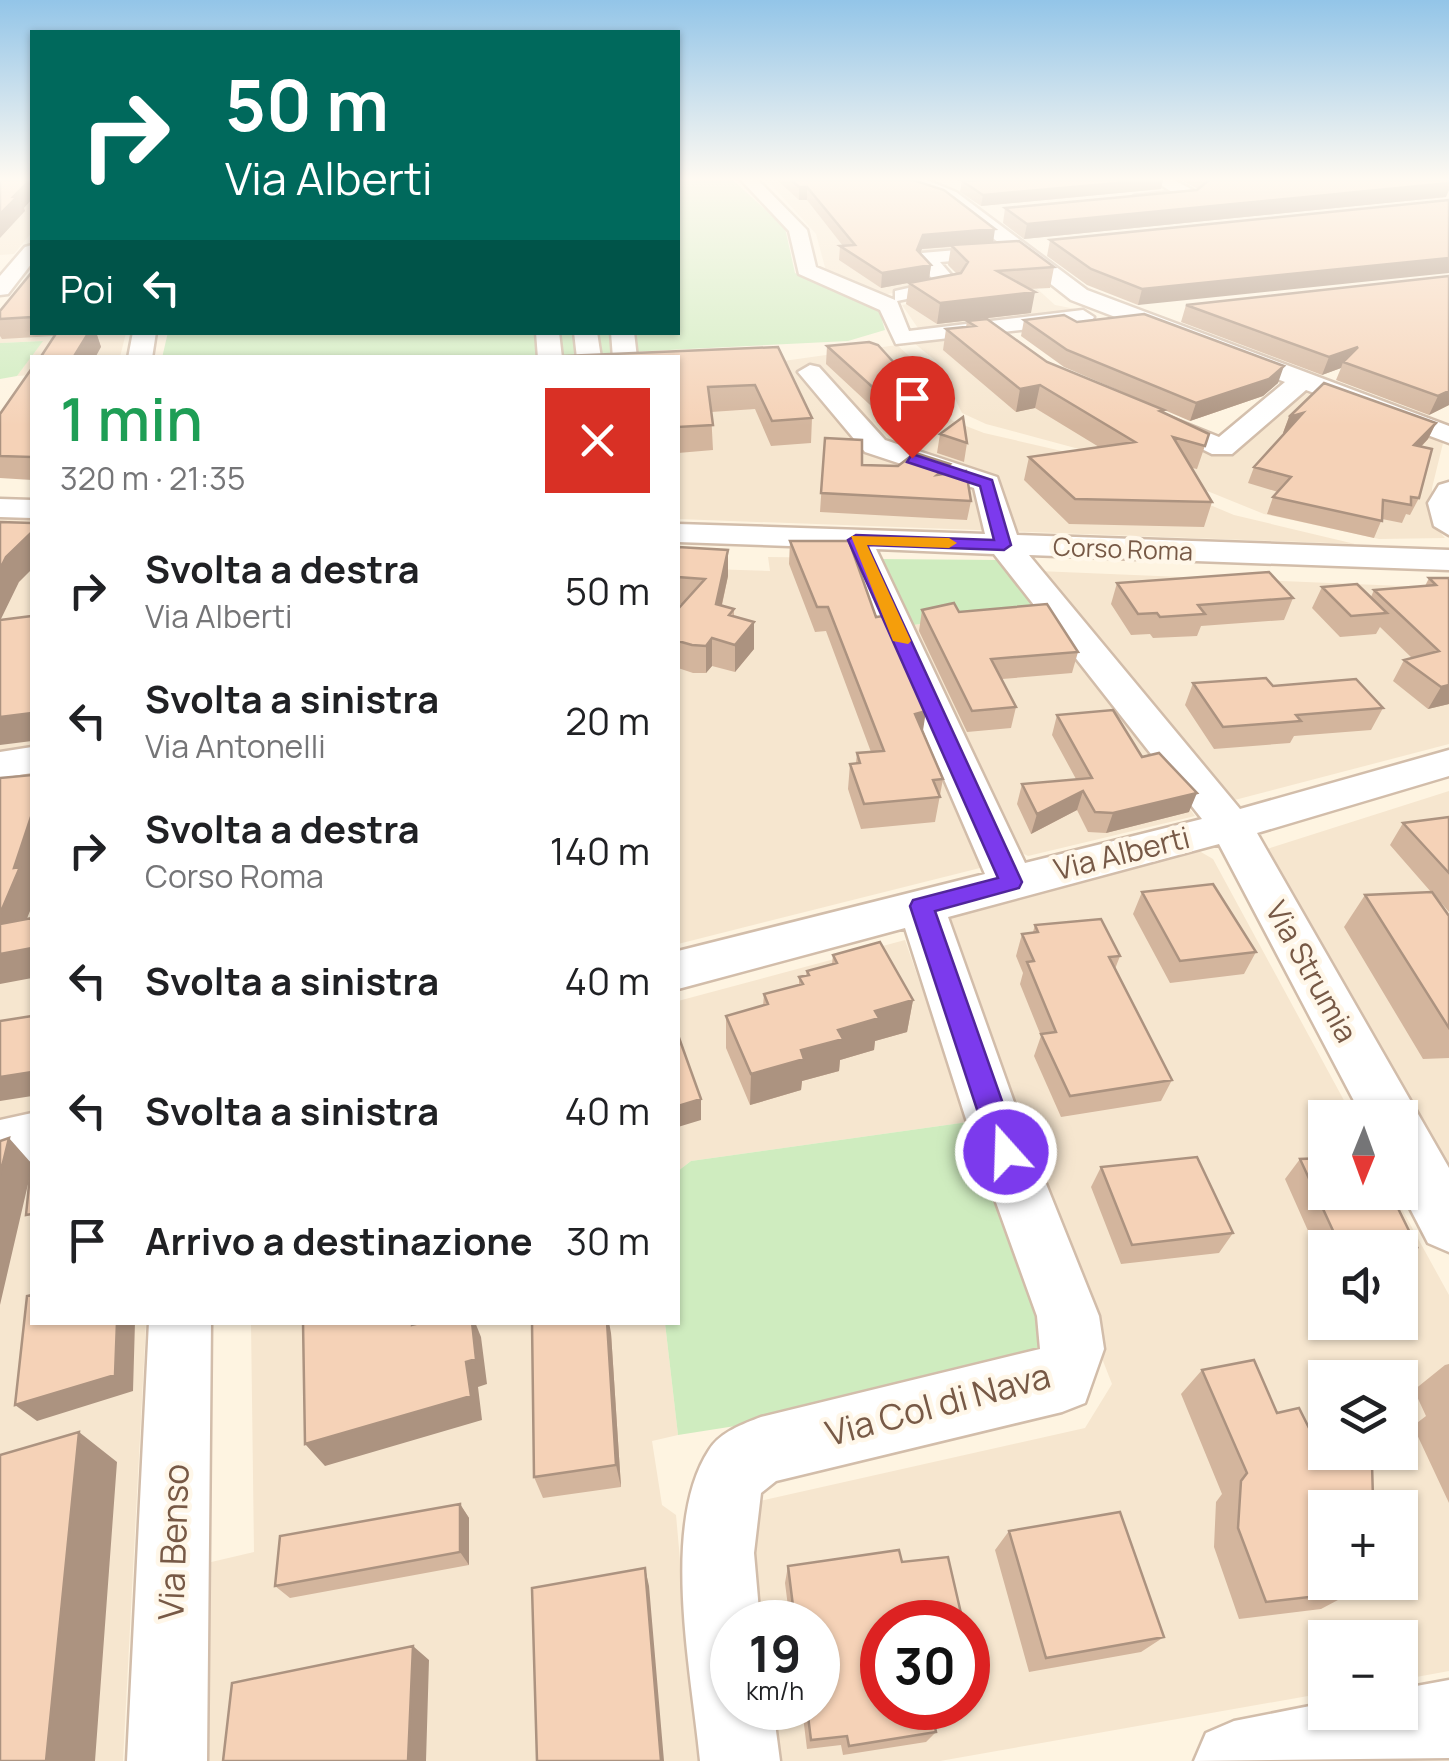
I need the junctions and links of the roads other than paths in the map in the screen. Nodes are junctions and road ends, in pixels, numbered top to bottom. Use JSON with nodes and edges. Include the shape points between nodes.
{"nodes":[{"id":1,"x":27,"y":262,"type":"edge"},
{"id":2,"x":804,"y":262,"type":"edge"},
{"id":3,"x":928,"y":262,"type":"edge"},
{"id":4,"x":1036,"y":262,"type":"edge"},
{"id":5,"x":1083,"y":265,"type":"edge"},
{"id":6,"x":1044,"y":269,"type":"junction"},
{"id":7,"x":17,"y":287,"type":"edge"},
{"id":8,"x":876,"y":299,"type":"junction"},
{"id":9,"x":1024,"y":302,"type":"edge"},
{"id":10,"x":1056,"y":304,"type":"dead end"},
{"id":11,"x":1186,"y":311,"type":"edge"},
{"id":12,"x":1125,"y":315,"type":"junction"},
{"id":13,"x":989,"y":328,"type":"junction"},
{"id":14,"x":1021,"y":352,"type":"edge"},
{"id":15,"x":810,"y":372,"type":"dead end"},
{"id":16,"x":1300,"y":382,"type":"junction"},
{"id":17,"x":1120,"y":404,"type":"edge"},
{"id":18,"x":1449,"y":435,"type":"edge"},
{"id":19,"x":1449,"y":491,"type":"edge"},
{"id":20,"x":0,"y":508,"type":"edge"},
{"id":21,"x":30,"y":509,"type":"edge"},
{"id":22,"x":1449,"y":526,"type":"edge"},
{"id":23,"x":680,"y":533,"type":"edge"},
{"id":24,"x":856,"y":540,"type":"junction"},
{"id":25,"x":1004,"y":545,"type":"junction"},
{"id":26,"x":1449,"y":560,"type":"edge"},
{"id":27,"x":30,"y":760,"type":"edge"},
{"id":28,"x":1449,"y":763,"type":"edge"},
{"id":29,"x":0,"y":764,"type":"edge"},
{"id":30,"x":1231,"y":826,"type":"junction"},
{"id":31,"x":1011,"y":882,"type":"junction"},
{"id":32,"x":921,"y":906,"type":"junction"},
{"id":33,"x":680,"y":969,"type":"edge"},
{"id":34,"x":1381,"y":1100,"type":"edge"},
{"id":35,"x":30,"y":1138,"type":"edge"},
{"id":36,"x":0,"y":1145,"type":"edge"},
{"id":37,"x":1418,"y":1167,"type":"edge"},
{"id":38,"x":1449,"y":1224,"type":"edge"},
{"id":39,"x":180,"y":1325,"type":"edge"},
{"id":40,"x":723,"y":1600,"type":"edge"},
{"id":41,"x":1449,"y":1719,"type":"edge"},
{"id":42,"x":736,"y":1730,"type":"edge"},
{"id":43,"x":167,"y":1761,"type":"edge"},
{"id":44,"x":740,"y":1761,"type":"edge"},
{"id":45,"x":1234,"y":1761,"type":"edge"}],
"edges":[{"from":1,"to":7,"type":"street"},
{"from":2,"to":8,"type":"street","via":[[806,270]]},
{"from":3,"to":8,"type":"street","via":[[947,287]]},
{"from":4,"to":6,"type":"street"},
{"from":5,"to":6,"type":"street"},
{"from":6,"to":12,"type":"street","via":[[1078,296]]},
{"from":8,"to":13,"type":"street","via":[[895,312],[901,335]]},
{"from":9,"to":10,"type":"street"},
{"from":11,"to":12,"type":"street"},
{"from":12,"to":13,"type":"street"},
{"from":12,"to":16,"type":"street"},
{"from":13,"to":14,"type":"street"},
{"from":15,"to":25,"type":"street","via":[[874,446],[987,483]]},
{"from":16,"to":17,"type":"street","via":[[1222,448]]},
{"from":16,"to":18,"type":"street"},
{"from":19,"to":22,"type":"street","via":[[1443,503]]},
{"from":20,"to":21,"type":"street"},
{"from":23,"to":24,"type":"street","name":"Corso Roma"},
{"from":24,"to":25,"type":"street","name":"Corso Roma"},
{"from":24,"to":31,"type":"street"},
{"from":25,"to":26,"type":"street","name":"Corso Roma"},
{"from":25,"to":30,"type":"street","name":"Via Strumia"},
{"from":27,"to":29,"type":"street"},
{"from":28,"to":30,"type":"street","name":"Via Alberti"},
{"from":30,"to":31,"type":"street","name":"Via Alberti"},
{"from":30,"to":34,"type":"street","name":"Via Strumia"},
{"from":31,"to":32,"type":"street","name":"Via Alberti"},
{"from":32,"to":33,"type":"street","name":"Via Alberti"},
{"from":32,"to":40,"type":"street","name":"Via Col di Nava","via":[[1068,1316],[1072,1349],[1062,1380],[760,1451],[733,1472],[720,1506]]},
{"from":35,"to":36,"type":"street"},
{"from":37,"to":38,"type":"street"},
{"from":39,"to":43,"type":"street","name":"Via Benso"},
{"from":41,"to":45,"type":"street"},
{"from":42,"to":44,"type":"street"}]}
